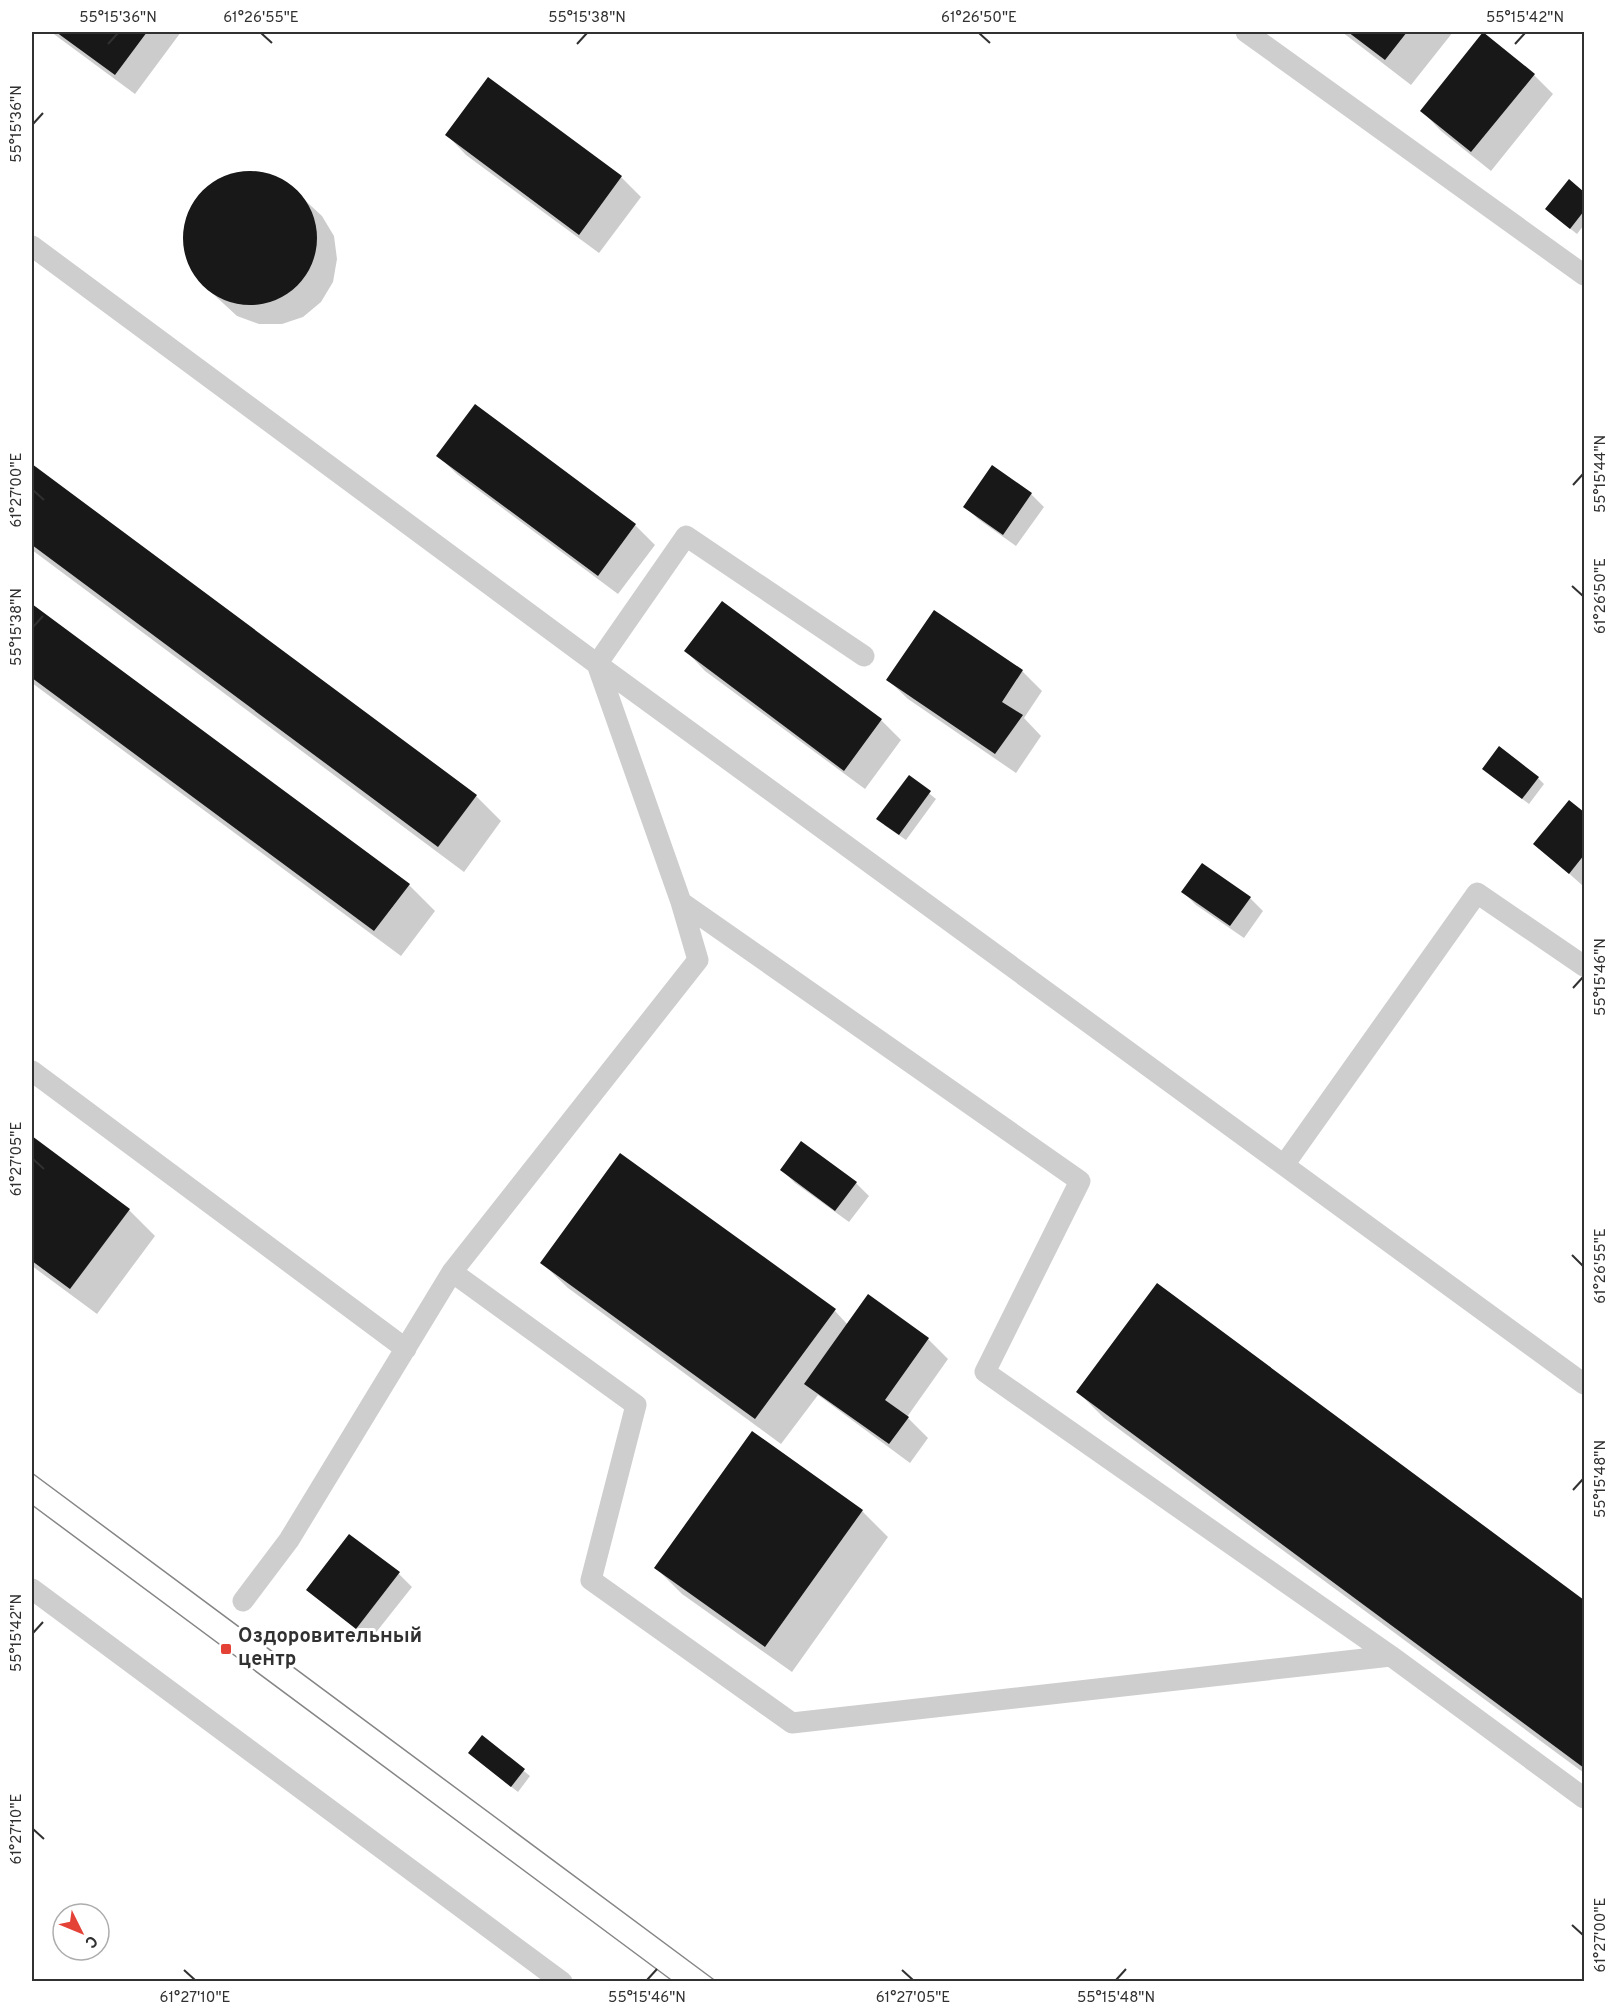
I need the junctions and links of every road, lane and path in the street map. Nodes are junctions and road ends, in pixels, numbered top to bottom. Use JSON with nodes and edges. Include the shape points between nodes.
{"nodes":[{"id":1,"x":1246,"y":32,"type":"edge"},
{"id":2,"x":32,"y":246,"type":"edge"},
{"id":3,"x":1584,"y":275,"type":"edge"},
{"id":4,"x":864,"y":656,"type":"dead end"},
{"id":5,"x":597,"y":664,"type":"junction"},
{"id":6,"x":681,"y":902,"type":"junction"},
{"id":7,"x":1584,"y":966,"type":"edge"},
{"id":8,"x":32,"y":1071,"type":"edge"},
{"id":9,"x":1284,"y":1165,"type":"junction"},
{"id":10,"x":452,"y":1272,"type":"junction"},
{"id":11,"x":406,"y":1349,"type":"junction"},
{"id":12,"x":1584,"y":1384,"type":"edge"},
{"id":13,"x":32,"y":1589,"type":"edge"},
{"id":14,"x":243,"y":1601,"type":"dead end"},
{"id":15,"x":1391,"y":1656,"type":"junction"},
{"id":16,"x":1584,"y":1798,"type":"edge"},
{"id":17,"x":562,"y":1982,"type":"edge"}],
"edges":[{"from":1,"to":3,"type":"lane"},
{"from":2,"to":5,"type":"lane"},
{"from":4,"to":5,"type":"lane","via":[[686,536]]},
{"from":5,"to":6,"type":"lane"},
{"from":5,"to":9,"type":"lane"},
{"from":6,"to":10,"type":"lane","via":[[698,960]]},
{"from":6,"to":15,"type":"lane","via":[[1080,1182],[985,1372]]},
{"from":7,"to":9,"type":"lane","via":[[1477,893]]},
{"from":8,"to":11,"type":"lane"},
{"from":9,"to":12,"type":"lane"},
{"from":10,"to":11,"type":"lane"},
{"from":10,"to":15,"type":"lane","via":[[636,1405],[591,1580],[792,1723]]},
{"from":11,"to":14,"type":"lane","via":[[289,1540]]},
{"from":13,"to":17,"type":"lane"},
{"from":15,"to":16,"type":"lane"}]}
